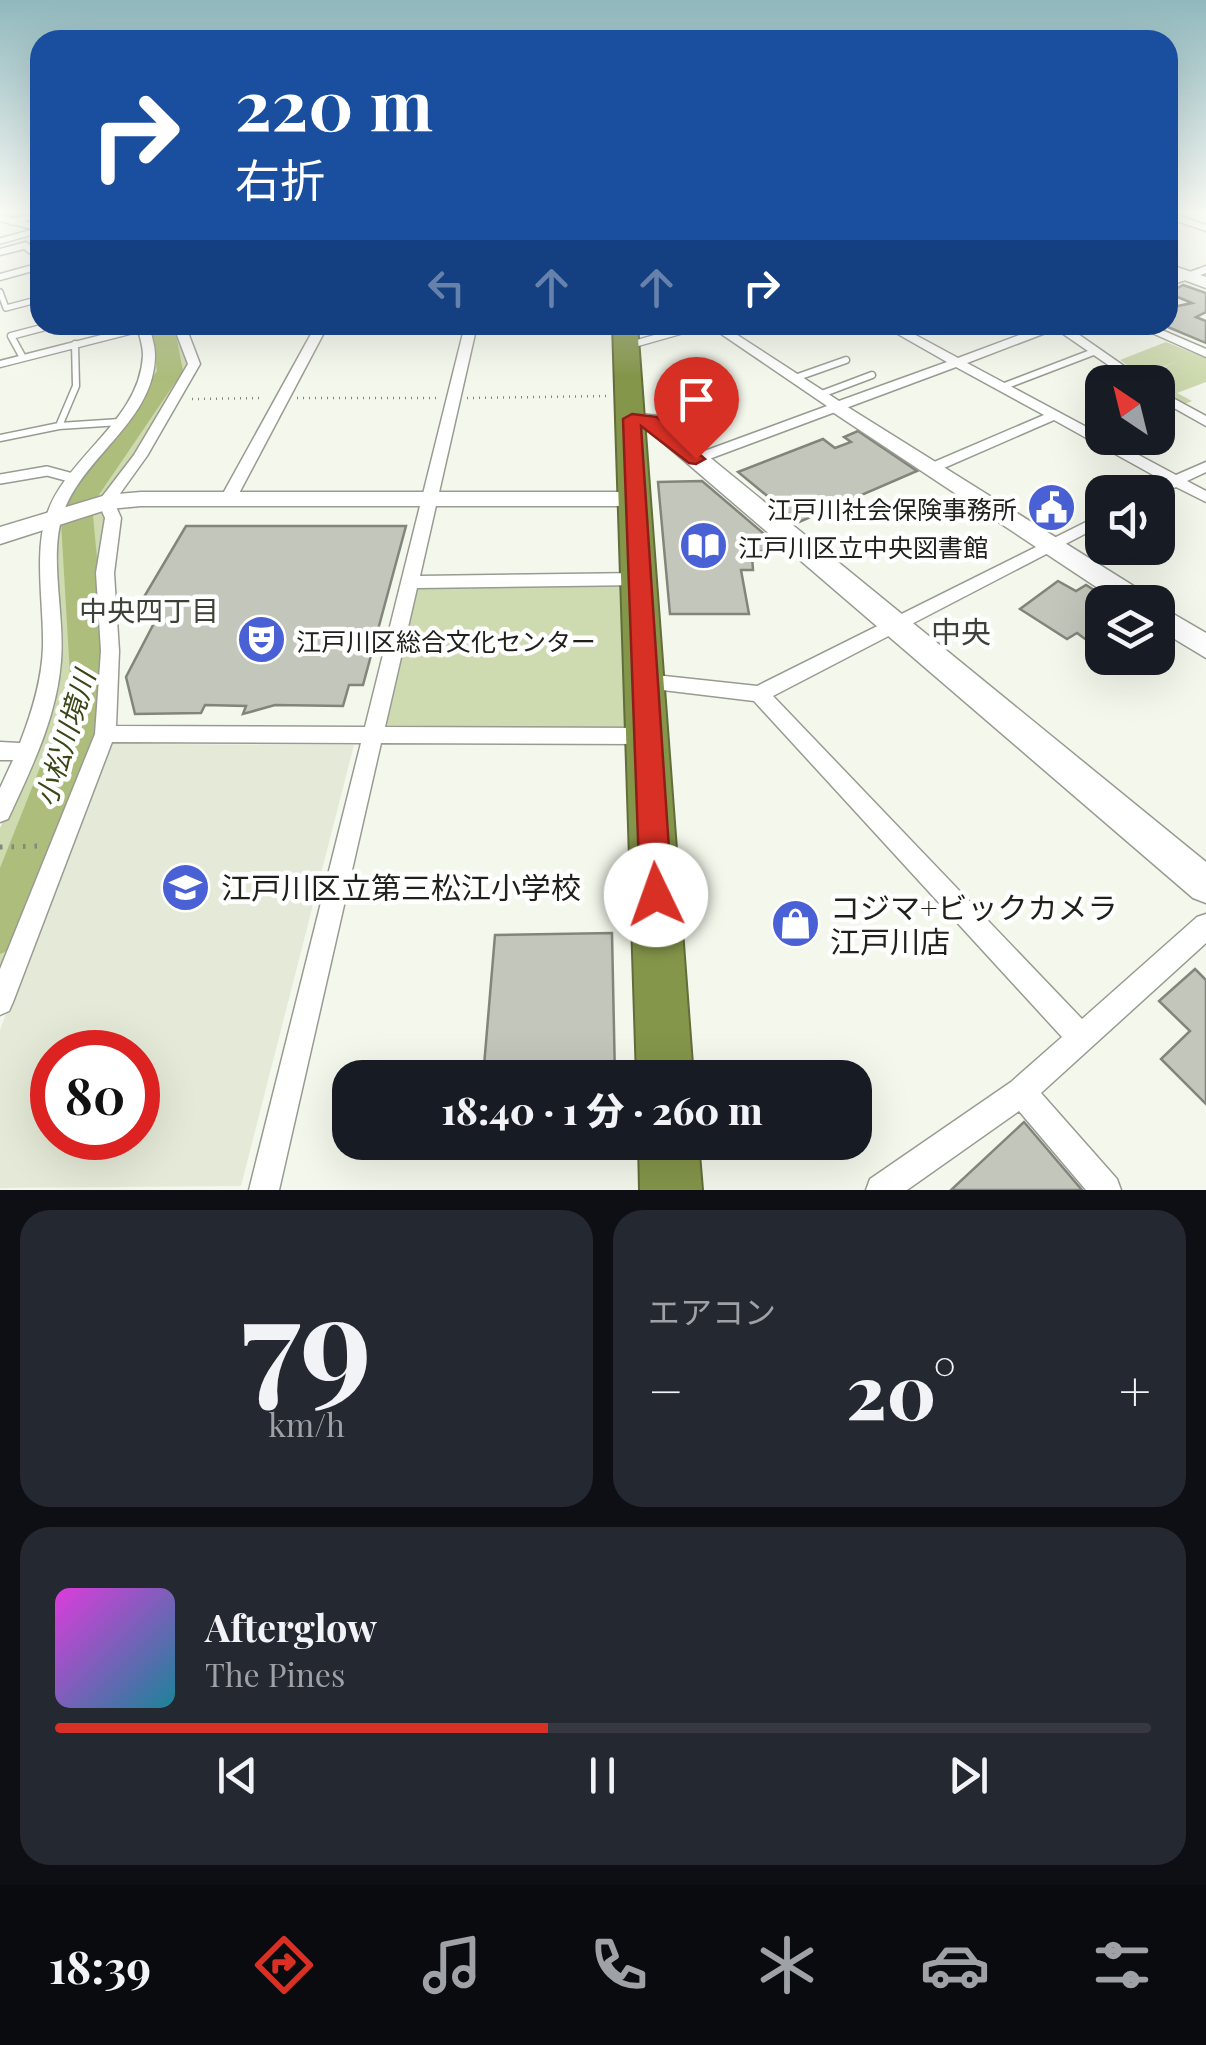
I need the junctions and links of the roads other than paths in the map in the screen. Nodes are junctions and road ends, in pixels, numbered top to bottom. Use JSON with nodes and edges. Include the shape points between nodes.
{"nodes":[{"id":1,"x":30,"y":269,"type":"edge"},
{"id":2,"x":1206,"y":269,"type":"edge"},
{"id":3,"x":1178,"y":272,"type":"edge"},
{"id":4,"x":1,"y":276,"type":"edge"},
{"id":5,"x":1188,"y":276,"type":"junction"},
{"id":6,"x":1178,"y":280,"type":"edge"},
{"id":7,"x":1206,"y":283,"type":"edge"},
{"id":8,"x":0,"y":292,"type":"edge"},
{"id":9,"x":30,"y":301,"type":"edge"},
{"id":10,"x":30,"y":331,"type":"edge"},
{"id":11,"x":110,"y":335,"type":"edge"},
{"id":12,"x":147,"y":335,"type":"edge"},
{"id":13,"x":182,"y":335,"type":"edge"},
{"id":14,"x":317,"y":335,"type":"edge"},
{"id":15,"x":470,"y":335,"type":"edge"},
{"id":16,"x":626,"y":335,"type":"edge"},
{"id":17,"x":729,"y":335,"type":"edge"},
{"id":18,"x":905,"y":335,"type":"edge"},
{"id":19,"x":1030,"y":335,"type":"edge"},
{"id":20,"x":1072,"y":335,"type":"edge"},
{"id":21,"x":1164,"y":335,"type":"edge"},
{"id":22,"x":75,"y":344,"type":"junction"},
{"id":23,"x":1096,"y":351,"type":"junction"},
{"id":24,"x":1206,"y":353,"type":"edge"},
{"id":25,"x":22,"y":356,"type":"junction"},
{"id":26,"x":846,"y":360,"type":"dead end"},
{"id":27,"x":956,"y":362,"type":"junction"},
{"id":28,"x":0,"y":364,"type":"edge"},
{"id":29,"x":1116,"y":365,"type":"edge"},
{"id":30,"x":872,"y":375,"type":"dead end"},
{"id":31,"x":794,"y":378,"type":"junction"},
{"id":32,"x":1002,"y":387,"type":"junction"},
{"id":33,"x":828,"y":401,"type":"junction"},
{"id":34,"x":1175,"y":404,"type":"edge"},
{"id":35,"x":631,"y":408,"type":"junction"},
{"id":36,"x":1054,"y":415,"type":"junction"},
{"id":37,"x":120,"y":422,"type":"junction"},
{"id":38,"x":1206,"y":422,"type":"edge"},
{"id":39,"x":60,"y":426,"type":"junction"},
{"id":40,"x":0,"y":438,"type":"edge"},
{"id":41,"x":696,"y":459,"type":"junction"},
{"id":42,"x":1206,"y":466,"type":"edge"},
{"id":43,"x":932,"y":468,"type":"junction"},
{"id":44,"x":73,"y":478,"type":"junction"},
{"id":45,"x":0,"y":479,"type":"edge"},
{"id":46,"x":1176,"y":480,"type":"junction"},
{"id":47,"x":1206,"y":496,"type":"edge"},
{"id":48,"x":431,"y":499,"type":"junction"},
{"id":49,"x":637,"y":499,"type":"junction"},
{"id":50,"x":228,"y":500,"type":"junction"},
{"id":51,"x":100,"y":504,"type":"junction"},
{"id":52,"x":60,"y":517,"type":"junction"},
{"id":53,"x":1085,"y":527,"type":"edge"},
{"id":54,"x":0,"y":536,"type":"edge"},
{"id":55,"x":1051,"y":545,"type":"junction"},
{"id":56,"x":640,"y":579,"type":"junction"},
{"id":57,"x":412,"y":582,"type":"junction"},
{"id":58,"x":1112,"y":585,"type":"edge"},
{"id":59,"x":897,"y":625,"type":"junction"},
{"id":60,"x":1175,"y":626,"type":"edge"},
{"id":61,"x":1206,"y":646,"type":"edge"},
{"id":62,"x":646,"y":681,"type":"junction"},
{"id":63,"x":760,"y":694,"type":"junction"},
{"id":64,"x":106,"y":734,"type":"junction"},
{"id":65,"x":374,"y":735,"type":"junction"},
{"id":66,"x":648,"y":736,"type":"junction"},
{"id":67,"x":0,"y":751,"type":"edge"},
{"id":68,"x":26,"y":752,"type":"junction"},
{"id":69,"x":0,"y":812,"type":"edge"},
{"id":70,"x":1206,"y":885,"type":"edge"},
{"id":71,"x":1206,"y":926,"type":"edge"},
{"id":72,"x":0,"y":1002,"type":"edge"},
{"id":73,"x":1082,"y":1038,"type":"junction"},
{"id":74,"x":664,"y":1060,"type":"edge"},
{"id":75,"x":1021,"y":1092,"type":"junction"},
{"id":76,"x":669,"y":1160,"type":"edge"},
{"id":77,"x":264,"y":1190,"type":"edge"},
{"id":78,"x":671,"y":1190,"type":"edge"},
{"id":79,"x":881,"y":1190,"type":"edge"},
{"id":80,"x":1106,"y":1190,"type":"edge"}],
"edges":[{"from":1,"to":4,"type":"street"},
{"from":2,"to":5,"type":"street"},
{"from":3,"to":5,"type":"street"},
{"from":5,"to":6,"type":"street"},
{"from":5,"to":7,"type":"street"},
{"from":8,"to":9,"type":"lane","via":[[6,308]]},
{"from":10,"to":25,"type":"lane","via":[[11,336]]},
{"from":11,"to":22,"type":"lane"},
{"from":12,"to":37,"type":"street","via":[[148,373]]},
{"from":13,"to":51,"type":"street","via":[[194,364],[140,456]]},
{"from":14,"to":50,"type":"street"},
{"from":15,"to":48,"type":"street"},
{"from":16,"to":35,"type":"highway"},
{"from":17,"to":31,"type":"street"},
{"from":18,"to":27,"type":"street"},
{"from":19,"to":27,"type":"street"},
{"from":20,"to":23,"type":"street"},
{"from":21,"to":24,"type":"street"},
{"from":22,"to":25,"type":"lane"},
{"from":22,"to":39,"type":"lane","via":[[76,386]]},
{"from":23,"to":29,"type":"street"},
{"from":23,"to":32,"type":"lane"},
{"from":25,"to":28,"type":"lane"},
{"from":26,"to":31,"type":"lane"},
{"from":27,"to":32,"type":"street"},
{"from":27,"to":33,"type":"street"},
{"from":30,"to":33,"type":"lane"},
{"from":31,"to":33,"type":"street"},
{"from":32,"to":36,"type":"street"},
{"from":33,"to":41,"type":"street"},
{"from":33,"to":43,"type":"street"},
{"from":34,"to":38,"type":"street"},
{"from":35,"to":41,"type":"street"},
{"from":35,"to":49,"type":"highway"},
{"from":36,"to":43,"type":"street"},
{"from":36,"to":46,"type":"street"},
{"from":37,"to":39,"type":"lane"},
{"from":37,"to":44,"type":"street"},
{"from":39,"to":40,"type":"lane"},
{"from":41,"to":59,"type":"street"},
{"from":42,"to":46,"type":"street"},
{"from":43,"to":55,"type":"street"},
{"from":44,"to":45,"type":"lane","via":[[48,472]]},
{"from":44,"to":52,"type":"street"},
{"from":46,"to":47,"type":"street"},
{"from":48,"to":49,"type":"street"},
{"from":48,"to":50,"type":"street"},
{"from":48,"to":57,"type":"street"},
{"from":49,"to":56,"type":"highway"},
{"from":50,"to":51,"type":"street"},
{"from":51,"to":52,"type":"street"},
{"from":51,"to":64,"type":"street","via":[[112,518],[105,573]]},
{"from":52,"to":54,"type":"street"},
{"from":52,"to":68,"type":"street","via":[[52,662],[43,714]]},
{"from":53,"to":55,"type":"street"},
{"from":55,"to":58,"type":"street"},
{"from":55,"to":59,"type":"street"},
{"from":56,"to":57,"type":"street"},
{"from":56,"to":62,"type":"highway"},
{"from":57,"to":65,"type":"street"},
{"from":59,"to":63,"type":"street"},
{"from":59,"to":70,"type":"street"},
{"from":60,"to":61,"type":"street"},
{"from":62,"to":63,"type":"street"},
{"from":62,"to":66,"type":"highway"},
{"from":63,"to":73,"type":"street"},
{"from":64,"to":65,"type":"street"},
{"from":64,"to":72,"type":"street"},
{"from":65,"to":66,"type":"street"},
{"from":65,"to":77,"type":"street"},
{"from":66,"to":74,"type":"highway"},
{"from":67,"to":68,"type":"street"},
{"from":68,"to":69,"type":"street"},
{"from":71,"to":73,"type":"street"},
{"from":73,"to":75,"type":"street"},
{"from":75,"to":79,"type":"street"},
{"from":75,"to":80,"type":"street"},
{"from":76,"to":78,"type":"highway"}]}
